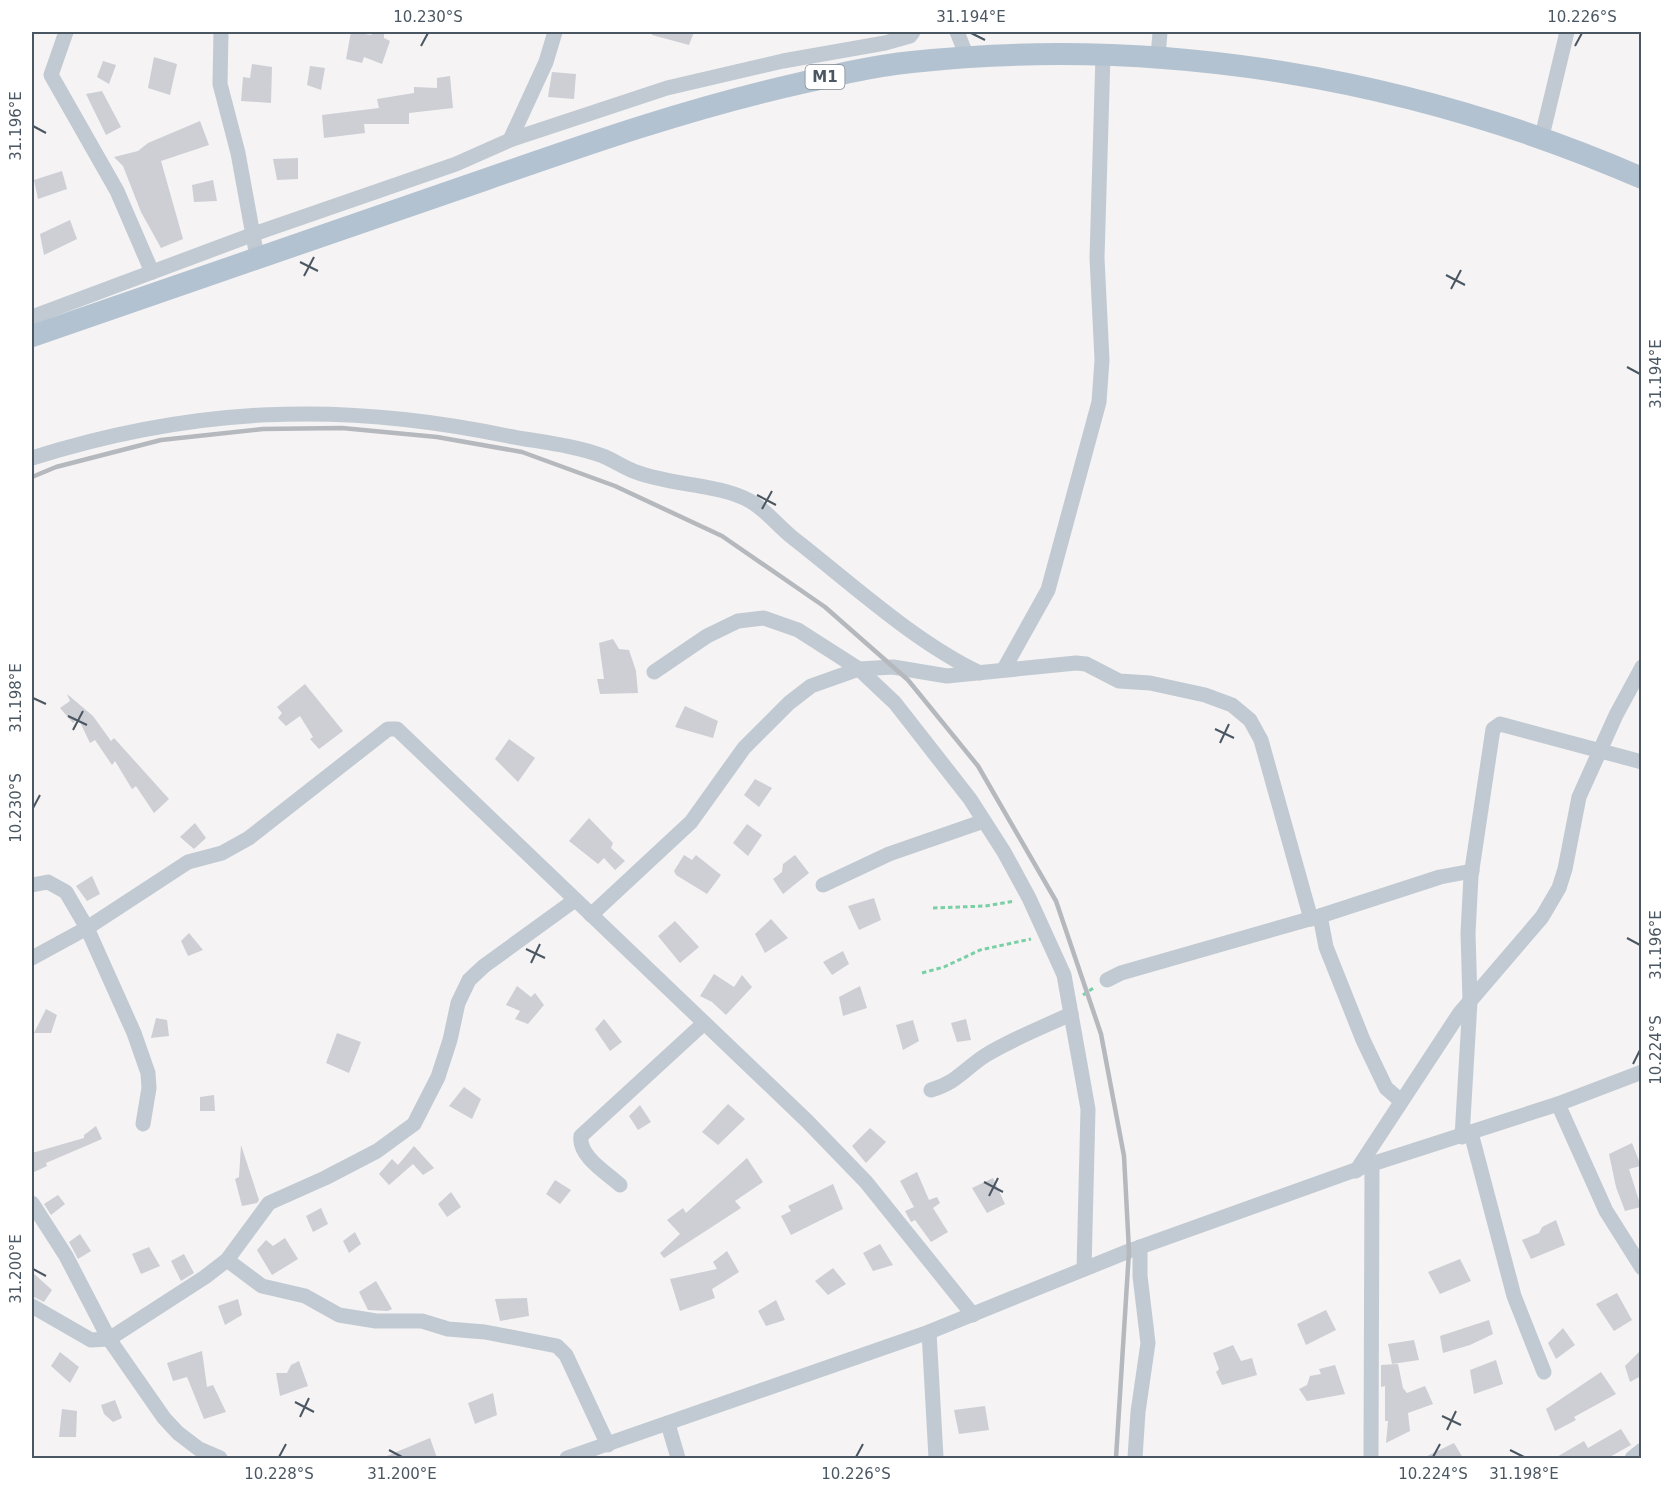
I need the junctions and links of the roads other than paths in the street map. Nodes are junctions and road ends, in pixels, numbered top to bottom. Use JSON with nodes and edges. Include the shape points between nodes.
{"nodes":[{"id":1,"x":66,"y":32,"type":"edge"},
{"id":2,"x":220,"y":32,"type":"edge"},
{"id":3,"x":555,"y":32,"type":"edge"},
{"id":4,"x":913,"y":32,"type":"edge"},
{"id":5,"x":957,"y":32,"type":"edge"},
{"id":6,"x":1160,"y":32,"type":"edge"},
{"id":7,"x":1567,"y":32,"type":"edge"},
{"id":8,"x":1103,"y":55,"type":"junction"},
{"id":9,"x":1158,"y":57,"type":"junction"},
{"id":10,"x":968,"y":58,"type":"junction"},
{"id":11,"x":1542,"y":136,"type":"junction"},
{"id":12,"x":510,"y":140,"type":"junction"},
{"id":13,"x":1641,"y":178,"type":"edge"},
{"id":14,"x":254,"y":234,"type":"junction"},
{"id":15,"x":257,"y":257,"type":"junction"},
{"id":16,"x":152,"y":272,"type":"junction"},
{"id":17,"x":32,"y":317,"type":"edge"},
{"id":18,"x":32,"y":336,"type":"edge"},
{"id":19,"x":32,"y":458,"type":"edge"},
{"id":20,"x":1641,"y":666,"type":"edge"},
{"id":21,"x":859,"y":669,"type":"junction"},
{"id":22,"x":1004,"y":669,"type":"junction"},
{"id":23,"x":654,"y":672,"type":"dead end"},
{"id":24,"x":980,"y":673,"type":"junction"},
{"id":25,"x":1600,"y":750,"type":"junction"},
{"id":26,"x":1641,"y":762,"type":"edge"},
{"id":27,"x":984,"y":821,"type":"junction"},
{"id":28,"x":1472,"y":871,"type":"junction"},
{"id":29,"x":32,"y":885,"type":"edge"},
{"id":30,"x":823,"y":885,"type":"dead end"},
{"id":31,"x":575,"y":900,"type":"junction"},
{"id":32,"x":591,"y":915,"type":"junction"},
{"id":33,"x":1316,"y":917,"type":"junction"},
{"id":34,"x":87,"y":928,"type":"junction"},
{"id":35,"x":32,"y":958,"type":"edge"},
{"id":36,"x":1107,"y":980,"type":"road end"},
{"id":37,"x":1470,"y":1001,"type":"junction"},
{"id":38,"x":1070,"y":1010,"type":"junction"},
{"id":39,"x":703,"y":1024,"type":"junction"},
{"id":40,"x":1641,"y":1072,"type":"edge"},
{"id":41,"x":932,"y":1090,"type":"dead end"},
{"id":42,"x":1401,"y":1101,"type":"junction"},
{"id":43,"x":1558,"y":1104,"type":"junction"},
{"id":44,"x":143,"y":1124,"type":"dead end"},
{"id":45,"x":1466,"y":1135,"type":"junction"},
{"id":46,"x":1372,"y":1164,"type":"junction"},
{"id":47,"x":1356,"y":1171,"type":"junction"},
{"id":48,"x":620,"y":1185,"type":"dead end"},
{"id":49,"x":32,"y":1203,"type":"edge"},
{"id":50,"x":1140,"y":1247,"type":"junction"},
{"id":51,"x":1636,"y":1249,"type":"edge"},
{"id":52,"x":227,"y":1260,"type":"junction"},
{"id":53,"x":1641,"y":1268,"type":"edge"},
{"id":54,"x":1084,"y":1269,"type":"junction"},
{"id":55,"x":32,"y":1306,"type":"edge"},
{"id":56,"x":974,"y":1315,"type":"junction"},
{"id":57,"x":929,"y":1332,"type":"junction"},
{"id":58,"x":109,"y":1339,"type":"junction"},
{"id":59,"x":1544,"y":1372,"type":"dead end"},
{"id":60,"x":668,"y":1424,"type":"junction"},
{"id":61,"x":608,"y":1445,"type":"junction"},
{"id":62,"x":1641,"y":1450,"type":"edge"},
{"id":63,"x":220,"y":1458,"type":"edge"},
{"id":64,"x":567,"y":1458,"type":"edge"},
{"id":65,"x":678,"y":1458,"type":"edge"},
{"id":66,"x":936,"y":1458,"type":"edge"},
{"id":67,"x":1135,"y":1458,"type":"edge"},
{"id":68,"x":1371,"y":1458,"type":"edge"},
{"id":69,"x":1632,"y":1458,"type":"edge"}],
"edges":[{"from":1,"to":16,"type":"street","via":[[51,75],[117,191]]},
{"from":2,"to":14,"type":"street","via":[[220,84]]},
{"from":3,"to":12,"type":"street","via":[[546,62]]},
{"from":4,"to":12,"type":"street","via":[[885,43],[667,88]]},
{"from":5,"to":10,"type":"street"},
{"from":6,"to":9,"type":"street"},
{"from":7,"to":11,"type":"street"},
{"from":8,"to":9,"type":"main road","number":"M1"},
{"from":8,"to":10,"type":"main road","number":"M1"},
{"from":8,"to":22,"type":"street","via":[[1097,258],[1102,360],[1099,402],[1048,590]]},
{"from":9,"to":11,"type":"main road","number":"M1","via":[[1343,81]]},
{"from":10,"to":15,"type":"main road","number":"M1","via":[[850,71],[723,101],[602,138]]},
{"from":11,"to":13,"type":"main road","number":"M1"},
{"from":12,"to":14,"type":"street","via":[[456,164]]},
{"from":14,"to":15,"type":"street"},
{"from":14,"to":16,"type":"street"},
{"from":15,"to":18,"type":"main road","number":"M1"},
{"from":16,"to":17,"type":"street"},
{"from":19,"to":24,"type":"street","via":[[149,427],[311,413],[449,424],[577,448],[636,472],[753,502],[779,527],[927,641]]},
{"from":20,"to":25,"type":"street"},
{"from":21,"to":23,"type":"street","via":[[798,630],[755,618],[738,621],[707,636]]},
{"from":21,"to":24,"type":"street","via":[[893,667],[934,675]]},
{"from":21,"to":27,"type":"street","via":[[918,731]]},
{"from":21,"to":32,"type":"street","via":[[811,686],[789,703],[733,760],[691,822]]},
{"from":22,"to":24,"type":"street"},
{"from":22,"to":33,"type":"street","via":[[1086,664],[1119,681],[1150,683],[1232,705],[1250,720],[1261,740]]},
{"from":25,"to":26,"type":"street"},
{"from":25,"to":28,"type":"street","via":[[1497,724],[1490,735]]},
{"from":25,"to":37,"type":"street","via":[[1576,805],[1559,888],[1542,917]]},
{"from":27,"to":30,"type":"street","via":[[889,854]]},
{"from":27,"to":38,"type":"street","via":[[1047,935],[1064,975]]},
{"from":28,"to":33,"type":"street","via":[[1440,877]]},
{"from":28,"to":37,"type":"street","via":[[1468,933]]},
{"from":29,"to":34,"type":"street","via":[[48,882],[66,892]]},
{"from":31,"to":32,"type":"street"},
{"from":31,"to":34,"type":"street","via":[[407,737],[392,728],[249,838],[222,853],[188,862]]},
{"from":31,"to":52,"type":"street","via":[[470,980],[458,1003],[438,1077],[414,1124],[377,1150],[269,1203]]},
{"from":32,"to":39,"type":"street"},
{"from":33,"to":36,"type":"street"},
{"from":33,"to":42,"type":"street","via":[[1363,1040],[1386,1088]]},
{"from":34,"to":35,"type":"street"},
{"from":34,"to":44,"type":"street","via":[[148,1073]]},
{"from":37,"to":42,"type":"street"},
{"from":37,"to":45,"type":"street"},
{"from":38,"to":41,"type":"street","via":[[986,1056],[954,1082]]},
{"from":38,"to":54,"type":"street","via":[[1088,1109]]},
{"from":39,"to":48,"type":"street","via":[[580,1136],[589,1157]]},
{"from":39,"to":56,"type":"street","via":[[866,1182]]},
{"from":40,"to":43,"type":"street"},
{"from":42,"to":47,"type":"street"},
{"from":43,"to":45,"type":"street"},
{"from":43,"to":51,"type":"street","via":[[1606,1211]]},
{"from":45,"to":46,"type":"street"},
{"from":45,"to":59,"type":"street","via":[[1514,1296]]},
{"from":46,"to":47,"type":"street"},
{"from":46,"to":68,"type":"street"},
{"from":47,"to":50,"type":"street"},
{"from":49,"to":58,"type":"street","via":[[66,1256]]},
{"from":50,"to":54,"type":"street"},
{"from":50,"to":67,"type":"street","via":[[1148,1343]]},
{"from":51,"to":53,"type":"street"},
{"from":52,"to":58,"type":"street"},
{"from":52,"to":61,"type":"street","via":[[262,1286],[305,1296],[339,1315],[376,1321],[422,1321],[448,1329],[557,1346],[566,1355]]},
{"from":54,"to":56,"type":"street"},
{"from":55,"to":58,"type":"street","via":[[91,1340]]},
{"from":56,"to":57,"type":"street"},
{"from":57,"to":60,"type":"street"},
{"from":57,"to":66,"type":"street"},
{"from":58,"to":63,"type":"street","via":[[178,1433],[199,1449]]},
{"from":60,"to":61,"type":"street"},
{"from":60,"to":65,"type":"street"},
{"from":61,"to":64,"type":"street"},
{"from":62,"to":69,"type":"street"}]}
